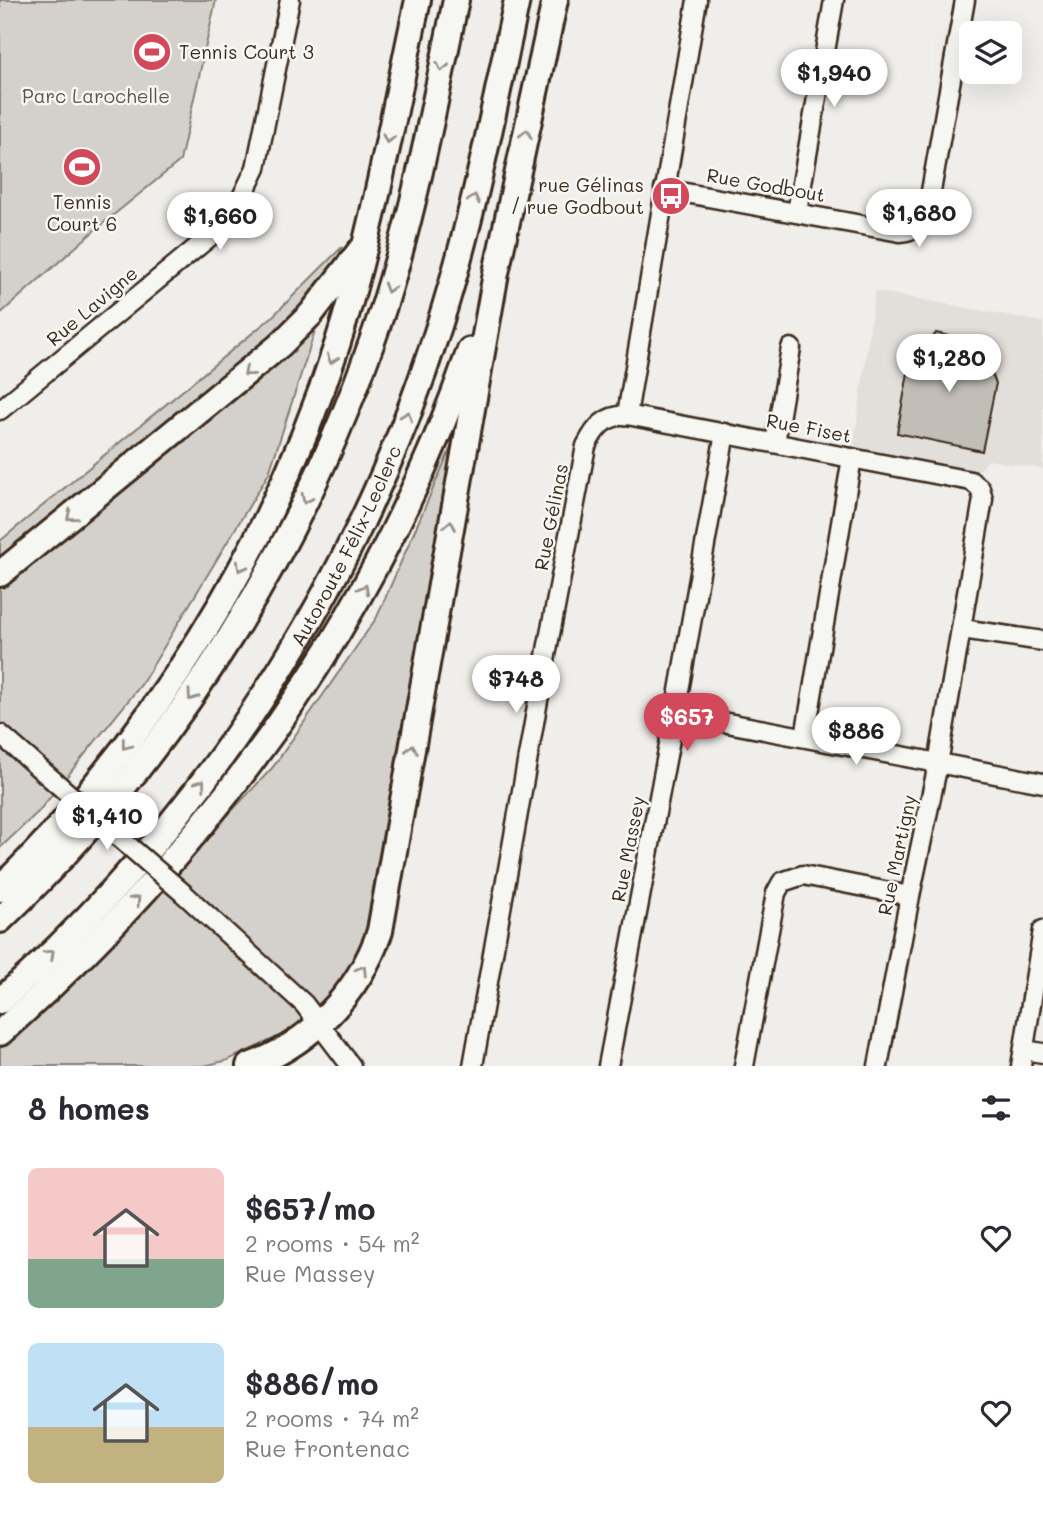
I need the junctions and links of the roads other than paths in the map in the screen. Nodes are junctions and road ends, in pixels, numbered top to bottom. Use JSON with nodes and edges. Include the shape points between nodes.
{"nodes":[{"id":1,"x":290,"y":0,"type":"edge"},
{"id":2,"x":418,"y":0,"type":"edge"},
{"id":3,"x":457,"y":0,"type":"edge"},
{"id":4,"x":517,"y":0,"type":"edge"},
{"id":5,"x":555,"y":0,"type":"edge"},
{"id":6,"x":697,"y":0,"type":"edge"},
{"id":7,"x":834,"y":0,"type":"edge"},
{"id":8,"x":965,"y":0,"type":"edge"},
{"id":9,"x":664,"y":189,"type":"junction"},
{"id":10,"x":797,"y":212,"type":"junction"},
{"id":11,"x":364,"y":246,"type":"junction"},
{"id":12,"x":496,"y":273,"type":"junction"},
{"id":13,"x":791,"y":348,"type":"dead end"},
{"id":14,"x":0,"y":410,"type":"edge"},
{"id":15,"x":627,"y":415,"type":"junction"},
{"id":16,"x":725,"y":433,"type":"junction"},
{"id":17,"x":775,"y":443,"type":"junction"},
{"id":18,"x":852,"y":458,"type":"junction"},
{"id":19,"x":980,"y":488,"type":"joint"},
{"id":20,"x":0,"y":574,"type":"edge"},
{"id":21,"x":962,"y":629,"type":"junction"},
{"id":22,"x":1043,"y":640,"type":"edge"},
{"id":23,"x":675,"y":713,"type":"junction"},
{"id":24,"x":0,"y":734,"type":"edge"},
{"id":25,"x":805,"y":737,"type":"junction"},
{"id":26,"x":938,"y":764,"type":"junction"},
{"id":27,"x":1043,"y":783,"type":"edge"},
{"id":28,"x":0,"y":890,"type":"edge"},
{"id":29,"x":910,"y":896,"type":"junction"},
{"id":30,"x":0,"y":920,"type":"edge"},
{"id":31,"x":1043,"y":930,"type":"edge"},
{"id":32,"x":0,"y":1001,"type":"edge"},
{"id":33,"x":320,"y":1023,"type":"junction"},
{"id":34,"x":0,"y":1033,"type":"edge"},
{"id":35,"x":1043,"y":1053,"type":"edge"},
{"id":36,"x":1022,"y":1058,"type":"edge"},
{"id":37,"x":249,"y":1066,"type":"edge"},
{"id":38,"x":351,"y":1066,"type":"edge"},
{"id":39,"x":473,"y":1066,"type":"edge"},
{"id":40,"x":608,"y":1066,"type":"edge"},
{"id":41,"x":744,"y":1066,"type":"edge"},
{"id":42,"x":878,"y":1066,"type":"edge"}],
"edges":[{"from":1,"to":14,"type":"street","name":"Rue Lavigne","via":[[256,168],[219,229]]},
{"from":2,"to":11,"type":"highway","one_way":true},
{"from":3,"to":30,"type":"highway","one_way":true,"via":[[419,176],[386,300],[343,419],[297,519],[231,636],[163,736],[85,832]]},
{"from":32,"to":4,"type":"highway","name":"Autoroute Félix-Leclerc","one_way":true,"via":[[95,909],[190,798],[280,669],[343,559],[396,445],[439,328],[472,208]]},
{"from":12,"to":5,"type":"highway","one_way":true},
{"from":6,"to":9,"type":"street"},
{"from":7,"to":10,"type":"street"},
{"from":8,"to":10,"type":"street","name":"Rue Godbout","via":[[928,208],[920,227],[900,232]]},
{"from":9,"to":10,"type":"street","name":"Rue Godbout"},
{"from":9,"to":15,"type":"street"},
{"from":11,"to":20,"type":"highway","one_way":true,"via":[[286,340]]},
{"from":11,"to":28,"type":"highway","one_way":true,"via":[[337,345],[306,431],[222,602],[122,751]]},
{"from":33,"to":12,"type":"highway","one_way":true,"via":[[363,968],[383,918]]},
{"from":34,"to":12,"type":"highway","one_way":true,"via":[[143,893],[241,777],[309,681],[362,594],[413,493],[452,401]]},
{"from":13,"to":17,"type":"street"},
{"from":15,"to":16,"type":"street","name":"Rue Fiset"},
{"from":15,"to":39,"type":"street","name":"Rue Gélinas","via":[[611,416],[596,427],[586,446]]},
{"from":16,"to":17,"type":"street","name":"Rue Fiset"},
{"from":16,"to":23,"type":"street","name":"Rue Massey"},
{"from":17,"to":18,"type":"street","name":"Rue Fiset"},
{"from":18,"to":19,"type":"street","name":"Rue Fiset","via":[[971,481]]},
{"from":18,"to":25,"type":"street"},
{"from":19,"to":21,"type":"street","name":"Rue Martigny","via":[[984,499]]},
{"from":21,"to":22,"type":"street"},
{"from":21,"to":26,"type":"street","name":"Rue Martigny"},
{"from":23,"to":25,"type":"street"},
{"from":23,"to":40,"type":"street","name":"Rue Massey"},
{"from":24,"to":33,"type":"street","bridge":true,"via":[[264,965]]},
{"from":25,"to":26,"type":"street"},
{"from":26,"to":27,"type":"street"},
{"from":26,"to":29,"type":"street","name":"Rue Martigny"},
{"from":29,"to":41,"type":"street","via":[[803,875],[782,882],[776,893]]},
{"from":29,"to":42,"type":"street","name":"Rue Martigny"},
{"from":31,"to":36,"type":"street"},
{"from":33,"to":37,"type":"highway","via":[[279,1052]]},
{"from":33,"to":38,"type":"street"},
{"from":35,"to":36,"type":"street"}]}
